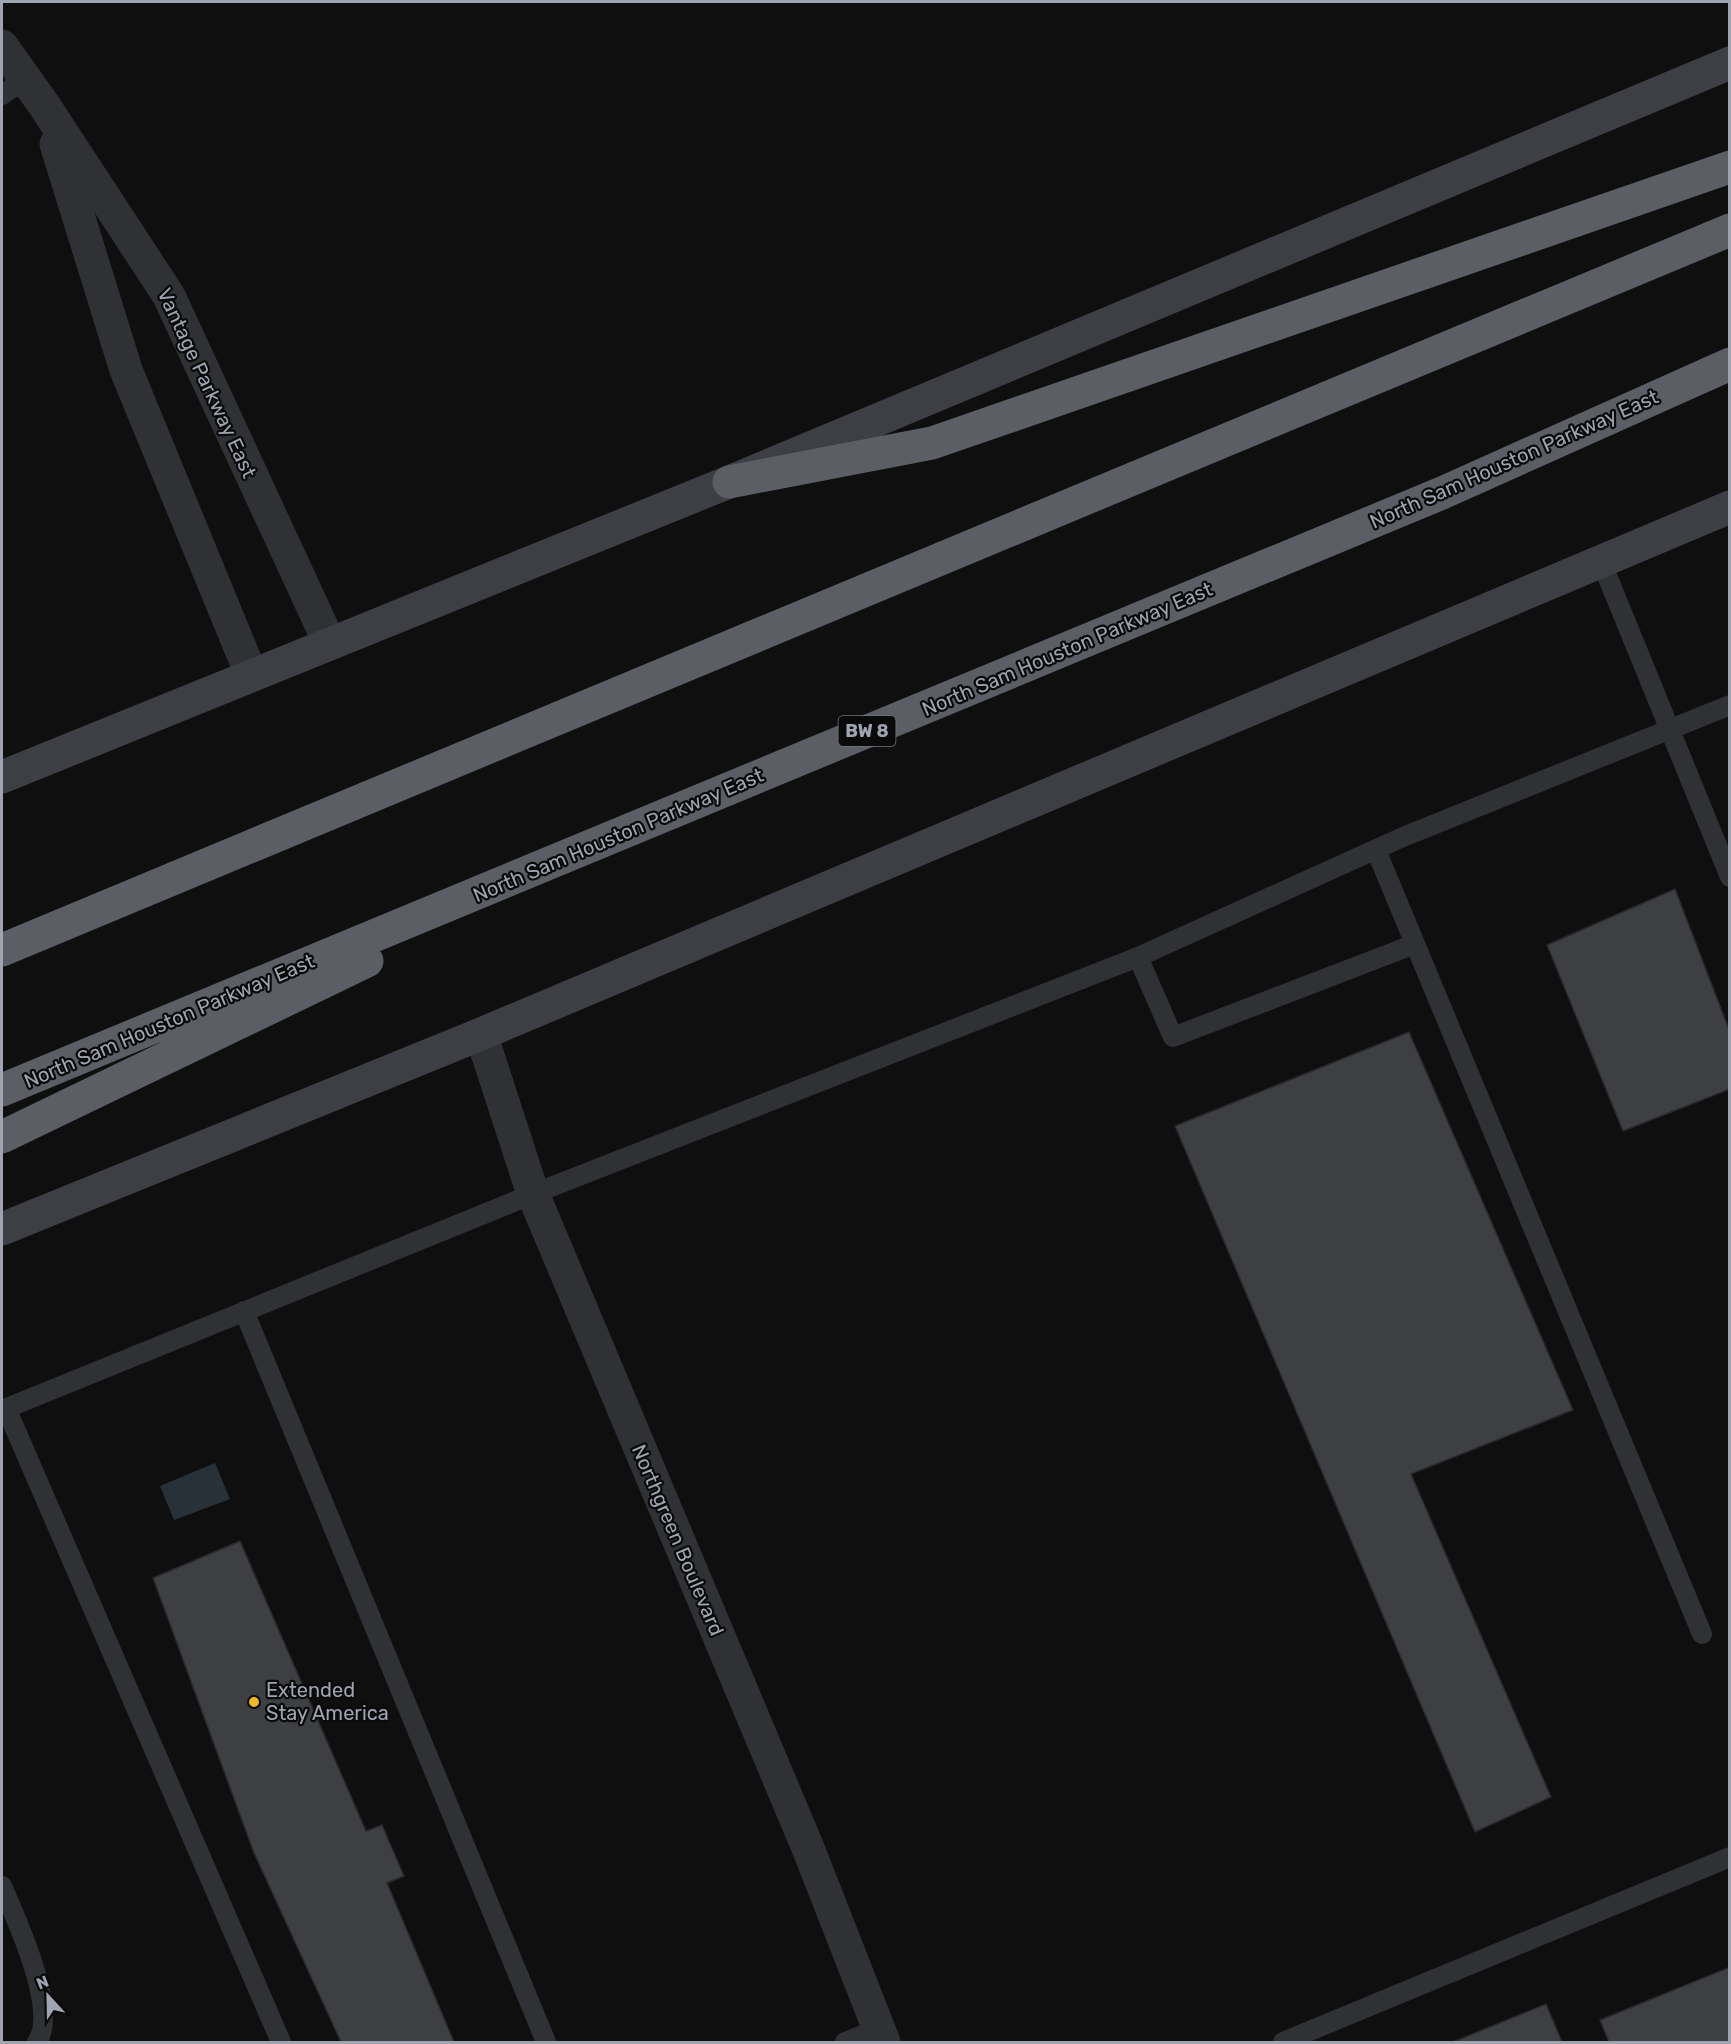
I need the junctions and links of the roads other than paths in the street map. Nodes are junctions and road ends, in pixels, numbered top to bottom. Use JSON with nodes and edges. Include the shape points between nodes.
{"nodes":[{"id":1,"x":2,"y":46,"type":"edge"},
{"id":2,"x":1730,"y":63,"type":"edge"},
{"id":3,"x":13,"y":87,"type":"edge"},
{"id":4,"x":44,"y":105,"type":"junction"},
{"id":5,"x":1730,"y":167,"type":"edge"},
{"id":6,"x":1730,"y":230,"type":"edge"},
{"id":7,"x":1730,"y":364,"type":"edge"},
{"id":8,"x":729,"y":482,"type":"junction"},
{"id":9,"x":1730,"y":507,"type":"edge"},
{"id":10,"x":1601,"y":561,"type":"junction"},
{"id":11,"x":329,"y":642,"type":"junction"},
{"id":12,"x":251,"y":674,"type":"junction"},
{"id":13,"x":1730,"y":705,"type":"edge"},
{"id":14,"x":1670,"y":729,"type":"junction"},
{"id":15,"x":2,"y":777,"type":"edge"},
{"id":16,"x":695,"y":803,"type":"junction"},
{"id":17,"x":1376,"y":850,"type":"junction"},
{"id":18,"x":1730,"y":877,"type":"edge"},
{"id":19,"x":1415,"y":944,"type":"junction"},
{"id":20,"x":2,"y":950,"type":"edge"},
{"id":21,"x":1137,"y":957,"type":"junction"},
{"id":22,"x":481,"y":1034,"type":"junction"},
{"id":23,"x":2,"y":1090,"type":"edge"},
{"id":24,"x":2,"y":1137,"type":"edge"},
{"id":25,"x":533,"y":1194,"type":"junction"},
{"id":26,"x":2,"y":1229,"type":"edge"},
{"id":27,"x":244,"y":1311,"type":"junction"},
{"id":28,"x":4,"y":1409,"type":"edge"},
{"id":29,"x":1702,"y":1634,"type":"dead end"},
{"id":30,"x":1730,"y":1857,"type":"edge"},
{"id":31,"x":2,"y":1886,"type":"edge"},
{"id":32,"x":881,"y":2036,"type":"edge"},
{"id":33,"x":37,"y":2043,"type":"edge"},
{"id":34,"x":281,"y":2043,"type":"edge"},
{"id":35,"x":546,"y":2043,"type":"edge"},
{"id":36,"x":845,"y":2043,"type":"edge"},
{"id":37,"x":1283,"y":2043,"type":"edge"}],
"edges":[{"from":1,"to":3,"type":"street","name":"Vantage Parkway East"},
{"from":2,"to":8,"type":"main road"},
{"from":3,"to":4,"type":"street","name":"Vantage Parkway East"},
{"from":4,"to":11,"type":"street","name":"Vantage Parkway East","via":[[168,296]]},
{"from":4,"to":12,"type":"street","name":"Vantage Parkway East","via":[[126,370]]},
{"from":5,"to":8,"type":"highway","via":[[932,443]]},
{"from":6,"to":20,"type":"highway"},
{"from":7,"to":16,"type":"highway","name":"North Sam Houston Parkway East","number":"BW 8","via":[[1431,498]]},
{"from":8,"to":11,"type":"main road"},
{"from":9,"to":10,"type":"main road"},
{"from":10,"to":14,"type":"lane"},
{"from":10,"to":22,"type":"main road"},
{"from":11,"to":12,"type":"main road"},
{"from":12,"to":15,"type":"main road"},
{"from":13,"to":14,"type":"lane"},
{"from":14,"to":17,"type":"lane"},
{"from":14,"to":18,"type":"lane"},
{"from":16,"to":23,"type":"highway","name":"North Sam Houston Parkway East","number":"BW 8"},
{"from":16,"to":24,"type":"highway"},
{"from":17,"to":19,"type":"lane"},
{"from":17,"to":21,"type":"lane"},
{"from":19,"to":21,"type":"lane","via":[[1173,1037]]},
{"from":19,"to":29,"type":"lane"},
{"from":21,"to":25,"type":"lane"},
{"from":22,"to":25,"type":"street","name":"Northgreen Boulevard"},
{"from":22,"to":26,"type":"main road"},
{"from":25,"to":27,"type":"lane"},
{"from":25,"to":32,"type":"street","name":"Northgreen Boulevard","via":[[807,1848]]},
{"from":27,"to":28,"type":"lane"},
{"from":27,"to":35,"type":"lane"},
{"from":28,"to":34,"type":"lane"},
{"from":30,"to":37,"type":"lane"},
{"from":31,"to":33,"type":"lane","via":[[34,1963],[42,2014]]},
{"from":32,"to":36,"type":"lane"}]}
